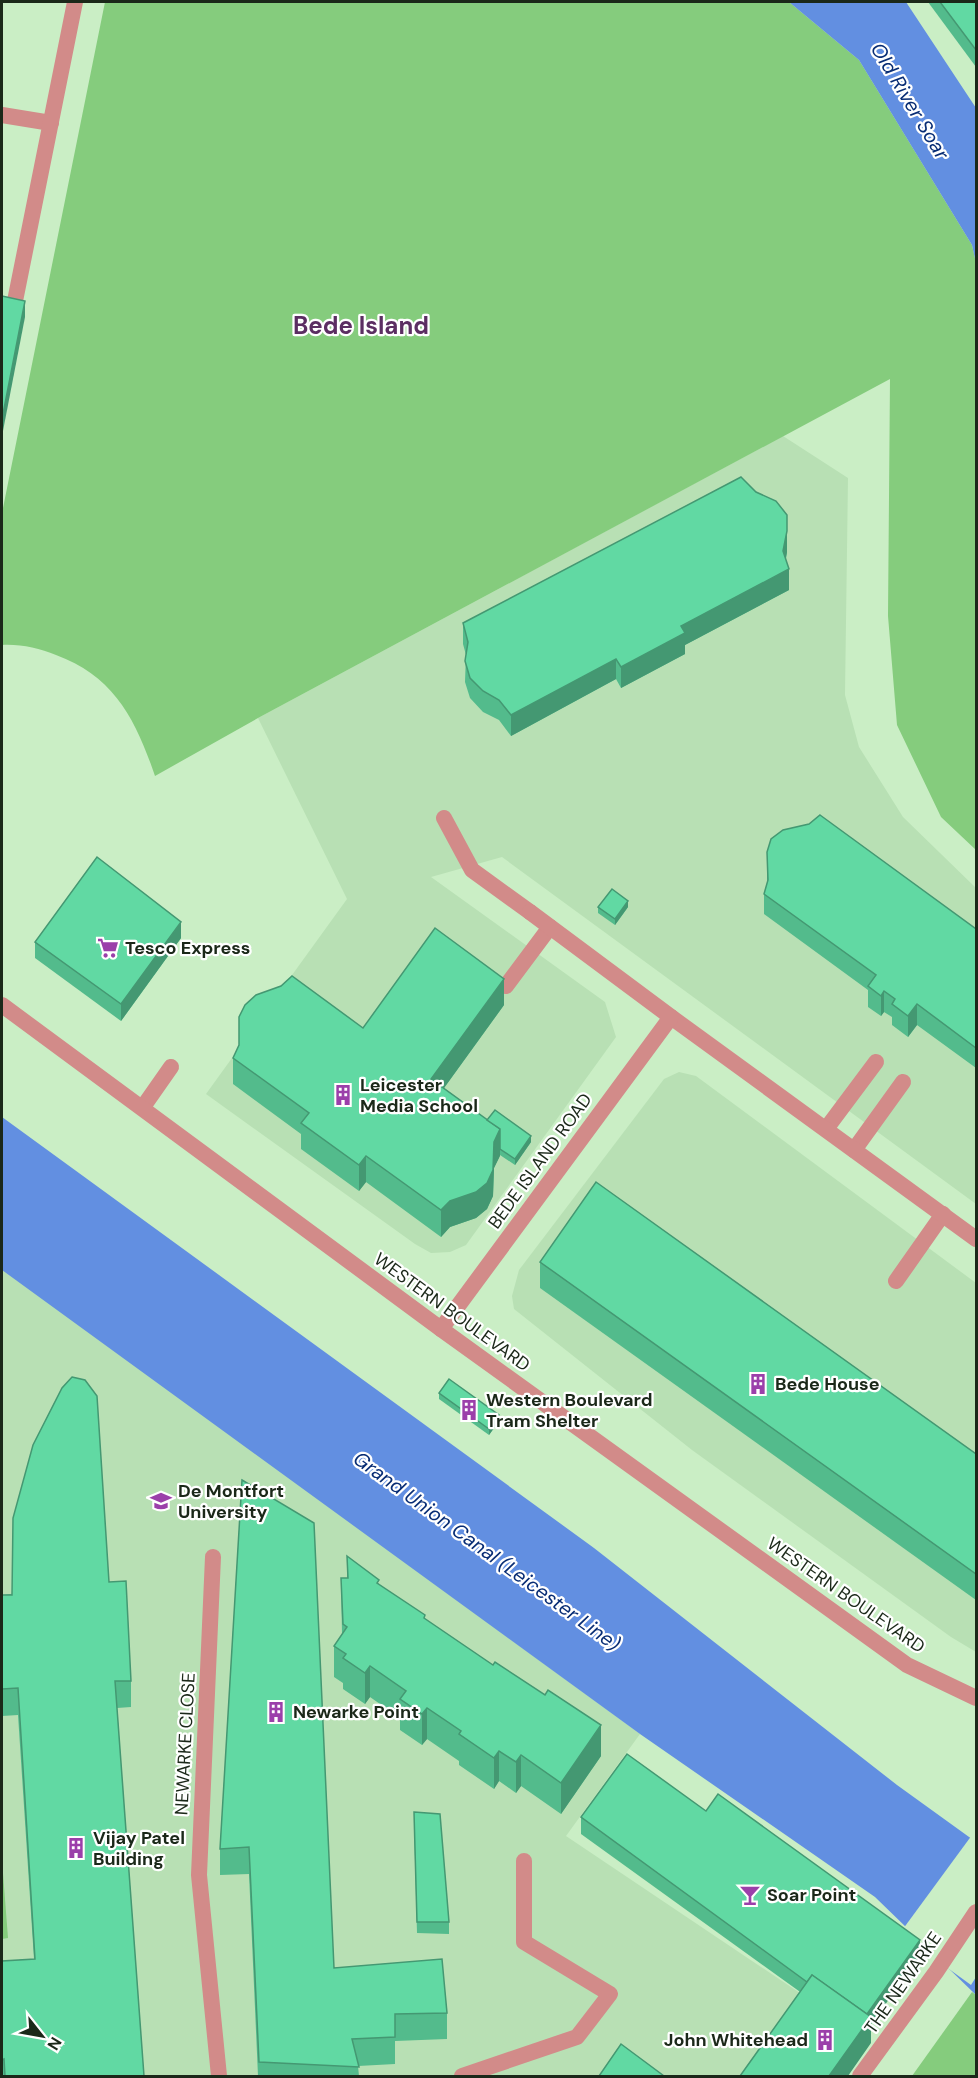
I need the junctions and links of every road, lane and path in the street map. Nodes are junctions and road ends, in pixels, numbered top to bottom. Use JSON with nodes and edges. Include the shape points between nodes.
{"nodes":[{"id":1,"x":75,"y":2,"type":"edge"},
{"id":2,"x":2,"y":115,"type":"edge"},
{"id":3,"x":51,"y":123,"type":"junction"},
{"id":4,"x":12,"y":310,"type":"edge"},
{"id":5,"x":444,"y":818,"type":"dead end"},
{"id":6,"x":550,"y":927,"type":"junction"},
{"id":7,"x":506,"y":986,"type":"dead end"},
{"id":8,"x":2,"y":1005,"type":"edge"},
{"id":9,"x":671,"y":1017,"type":"junction"},
{"id":10,"x":876,"y":1062,"type":"dead end"},
{"id":11,"x":171,"y":1067,"type":"dead end"},
{"id":12,"x":903,"y":1082,"type":"dead end"},
{"id":13,"x":142,"y":1107,"type":"junction"},
{"id":14,"x":826,"y":1129,"type":"junction"},
{"id":15,"x":854,"y":1149,"type":"junction"},
{"id":16,"x":943,"y":1214,"type":"junction"},
{"id":17,"x":976,"y":1239,"type":"edge"},
{"id":18,"x":896,"y":1281,"type":"dead end"},
{"id":19,"x":441,"y":1329,"type":"junction"},
{"id":20,"x":213,"y":1557,"type":"dead end"},
{"id":21,"x":976,"y":1698,"type":"edge"},
{"id":22,"x":524,"y":1861,"type":"dead end"},
{"id":23,"x":976,"y":1912,"type":"edge"},
{"id":24,"x":219,"y":2076,"type":"edge"},
{"id":25,"x":462,"y":2076,"type":"edge"},
{"id":26,"x":860,"y":2076,"type":"edge"}],
"edges":[{"from":1,"to":3,"type":"street"},
{"from":2,"to":3,"type":"street"},
{"from":3,"to":4,"type":"street"},
{"from":5,"to":6,"type":"street","via":[[472,870]]},
{"from":6,"to":7,"type":"street"},
{"from":6,"to":9,"type":"street"},
{"from":8,"to":13,"type":"street","name":"WESTERN BOULEVARD"},
{"from":9,"to":14,"type":"street"},
{"from":9,"to":19,"type":"street","name":"BEDE ISLAND ROAD"},
{"from":10,"to":14,"type":"street"},
{"from":11,"to":13,"type":"street"},
{"from":12,"to":15,"type":"street"},
{"from":13,"to":19,"type":"street","name":"WESTERN BOULEVARD"},
{"from":14,"to":15,"type":"street"},
{"from":15,"to":16,"type":"street"},
{"from":16,"to":17,"type":"street"},
{"from":16,"to":18,"type":"street"},
{"from":19,"to":21,"type":"street","name":"WESTERN BOULEVARD","via":[[907,1665]]},
{"from":20,"to":24,"type":"street","name":"NEWARKE CLOSE","via":[[199,1875]]},
{"from":22,"to":25,"type":"street","via":[[524,1942],[610,1994],[577,2037]]},
{"from":23,"to":26,"type":"street","name":"THE NEWARKE"}]}
